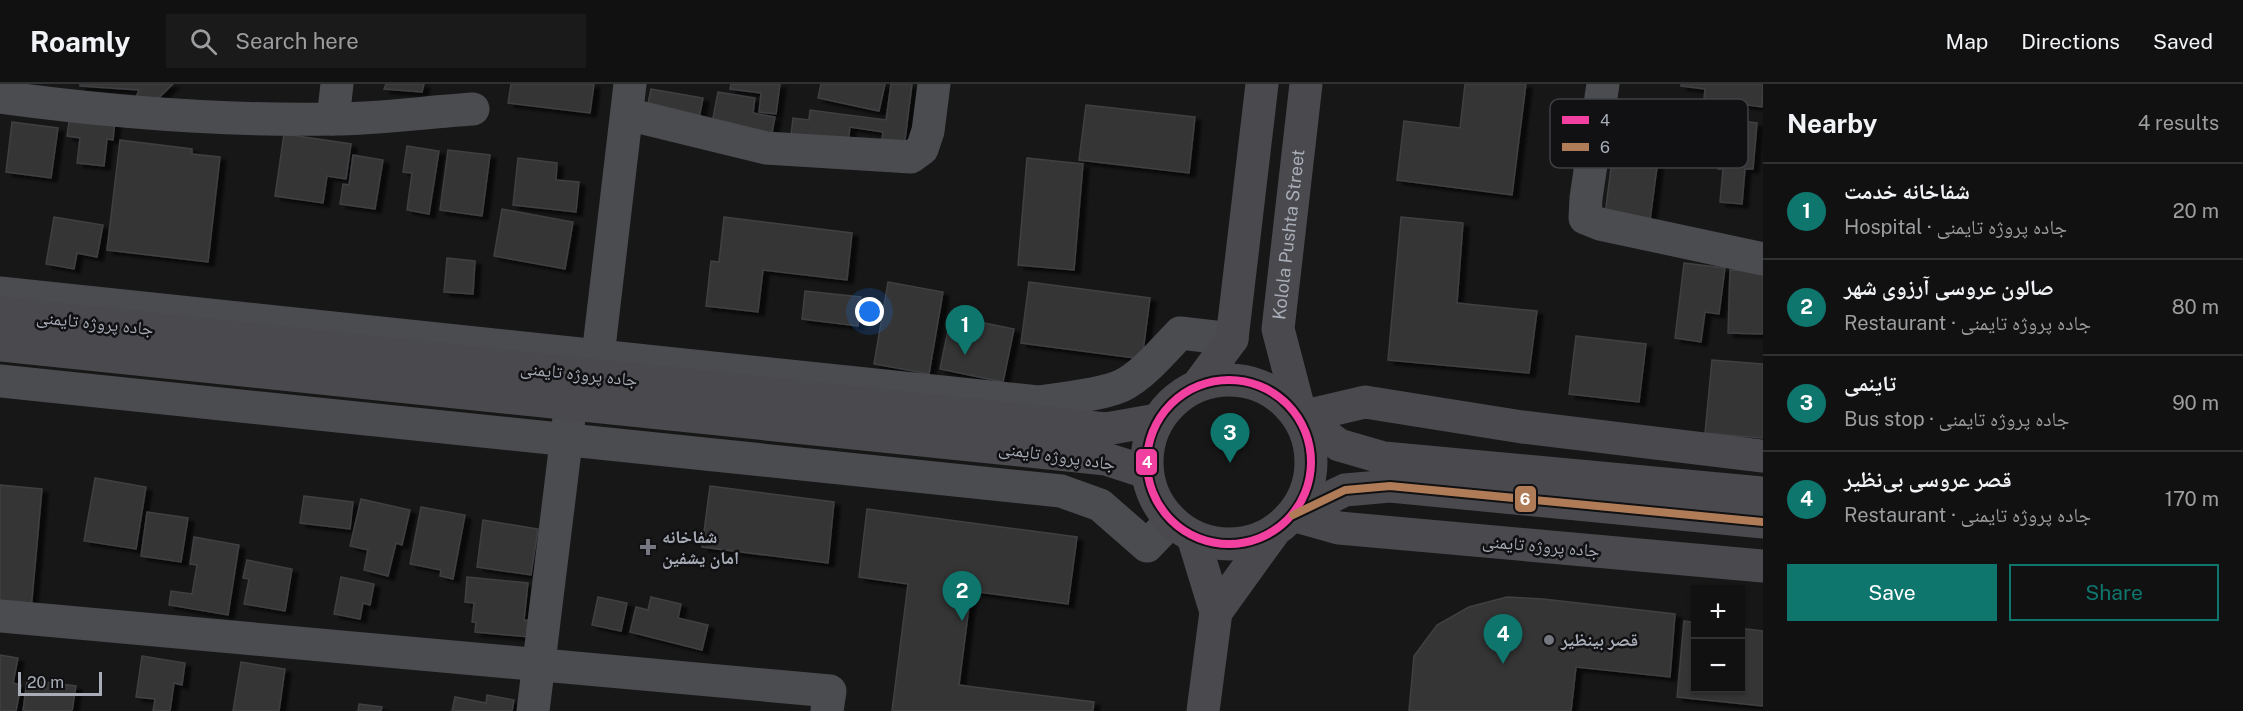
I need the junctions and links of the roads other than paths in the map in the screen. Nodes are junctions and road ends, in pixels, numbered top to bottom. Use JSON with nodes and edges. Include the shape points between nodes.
{"nodes":[{"id":1,"x":337,"y":84,"type":"edge"},
{"id":2,"x":934,"y":84,"type":"edge"},
{"id":3,"x":1262,"y":84,"type":"edge"},
{"id":4,"x":1306,"y":84,"type":"edge"},
{"id":5,"x":1603,"y":84,"type":"edge"},
{"id":6,"x":66,"y":95,"type":"edge"},
{"id":7,"x":0,"y":97,"type":"edge"},
{"id":8,"x":629,"y":99,"type":"edge"},
{"id":9,"x":1601,"y":99,"type":"edge"},
{"id":10,"x":473,"y":109,"type":"dead end"},
{"id":11,"x":333,"y":119,"type":"junction"},
{"id":12,"x":1590,"y":168,"type":"edge"},
{"id":13,"x":1763,"y":259,"type":"edge"},
{"id":14,"x":0,"y":293,"type":"edge"},
{"id":15,"x":0,"y":313,"type":"edge"},
{"id":16,"x":1232,"y":339,"type":"junction"},
{"id":17,"x":0,"y":345,"type":"edge"},
{"id":18,"x":595,"y":365,"type":"junction"},
{"id":19,"x":0,"y":381,"type":"edge"},
{"id":20,"x":1198,"y":385,"type":"junction"},
{"id":21,"x":571,"y":404,"type":"junction"},
{"id":22,"x":1301,"y":417,"type":"junction"},
{"id":23,"x":1157,"y":420,"type":"junction"},
{"id":24,"x":566,"y":440,"type":"junction"},
{"id":25,"x":1763,"y":456,"type":"edge"},
{"id":26,"x":1146,"y":472,"type":"junction"},
{"id":27,"x":1763,"y":493,"type":"edge"},
{"id":28,"x":1763,"y":522,"type":"edge"},
{"id":29,"x":1283,"y":524,"type":"junction"},
{"id":30,"x":1182,"y":529,"type":"junction"},
{"id":31,"x":1763,"y":566,"type":"edge"},
{"id":32,"x":1216,"y":612,"type":"junction"},
{"id":33,"x":0,"y":616,"type":"edge"},
{"id":34,"x":538,"y":665,"type":"junction"},
{"id":35,"x":532,"y":711,"type":"edge"},
{"id":36,"x":827,"y":711,"type":"edge"},
{"id":37,"x":1203,"y":711,"type":"edge"}],
"edges":[{"from":1,"to":11,"type":"street"},
{"from":2,"to":8,"type":"street","via":[[928,131],[922,149],[911,157],[766,148]]},
{"from":3,"to":16,"type":"main road"},
{"from":4,"to":22,"type":"main road","name":"Kolola Pushta Street","via":[[1278,329]]},
{"from":5,"to":9,"type":"street"},
{"from":6,"to":7,"type":"street"},
{"from":6,"to":11,"type":"street","via":[[198,117]]},
{"from":8,"to":18,"type":"street"},
{"from":10,"to":11,"type":"street"},
{"from":12,"to":13,"type":"street","via":[[1585,218]]},
{"from":14,"to":18,"type":"street"},
{"from":15,"to":18,"type":"main road","name":"جاده پروژه تایمنی"},
{"from":16,"to":18,"type":"street","via":[[1180,333],[1150,364],[1121,386],[1038,402]]},
{"from":16,"to":20,"type":"main road"},
{"from":17,"to":21,"type":"main road","name":"جاده پروژه تایمنی"},
{"from":18,"to":23,"type":"main road","name":"جاده پروژه تایمنی","via":[[1106,429]]},
{"from":19,"to":24,"type":"street"},
{"from":20,"to":22,"type":"main road","via":[[1224,379],[1251,382],[1276,394]]},
{"from":20,"to":23,"type":"main road","via":[[1175,399]]},
{"from":21,"to":24,"type":"street"},
{"from":21,"to":26,"type":"main road","name":"جاده پروژه تایمنی","via":[[1106,459]]},
{"from":22,"to":25,"type":"main road","via":[[1365,402],[1522,427]]},
{"from":22,"to":27,"type":"main road","via":[[1339,445],[1384,458]]},
{"from":22,"to":29,"type":"main road","via":[[1312,464],[1307,491]]},
{"from":23,"to":26,"type":"main road","via":[[1148,445]]},
{"from":24,"to":30,"type":"street","via":[[1061,491],[1100,505],[1147,546]]},
{"from":24,"to":34,"type":"street"},
{"from":26,"to":30,"type":"main road","via":[[1154,499]]},
{"from":28,"to":29,"type":"main road","via":[[1390,486],[1345,490]]},
{"from":29,"to":30,"type":"main road","via":[[1247,543],[1220,545]]},
{"from":29,"to":31,"type":"main road","name":"جاده پروژه تایمنی"},
{"from":29,"to":32,"type":"main road"},
{"from":30,"to":32,"type":"main road"},
{"from":32,"to":37,"type":"main road"},
{"from":33,"to":34,"type":"street"},
{"from":34,"to":35,"type":"street"},
{"from":34,"to":36,"type":"street","via":[[830,691]]}]}
